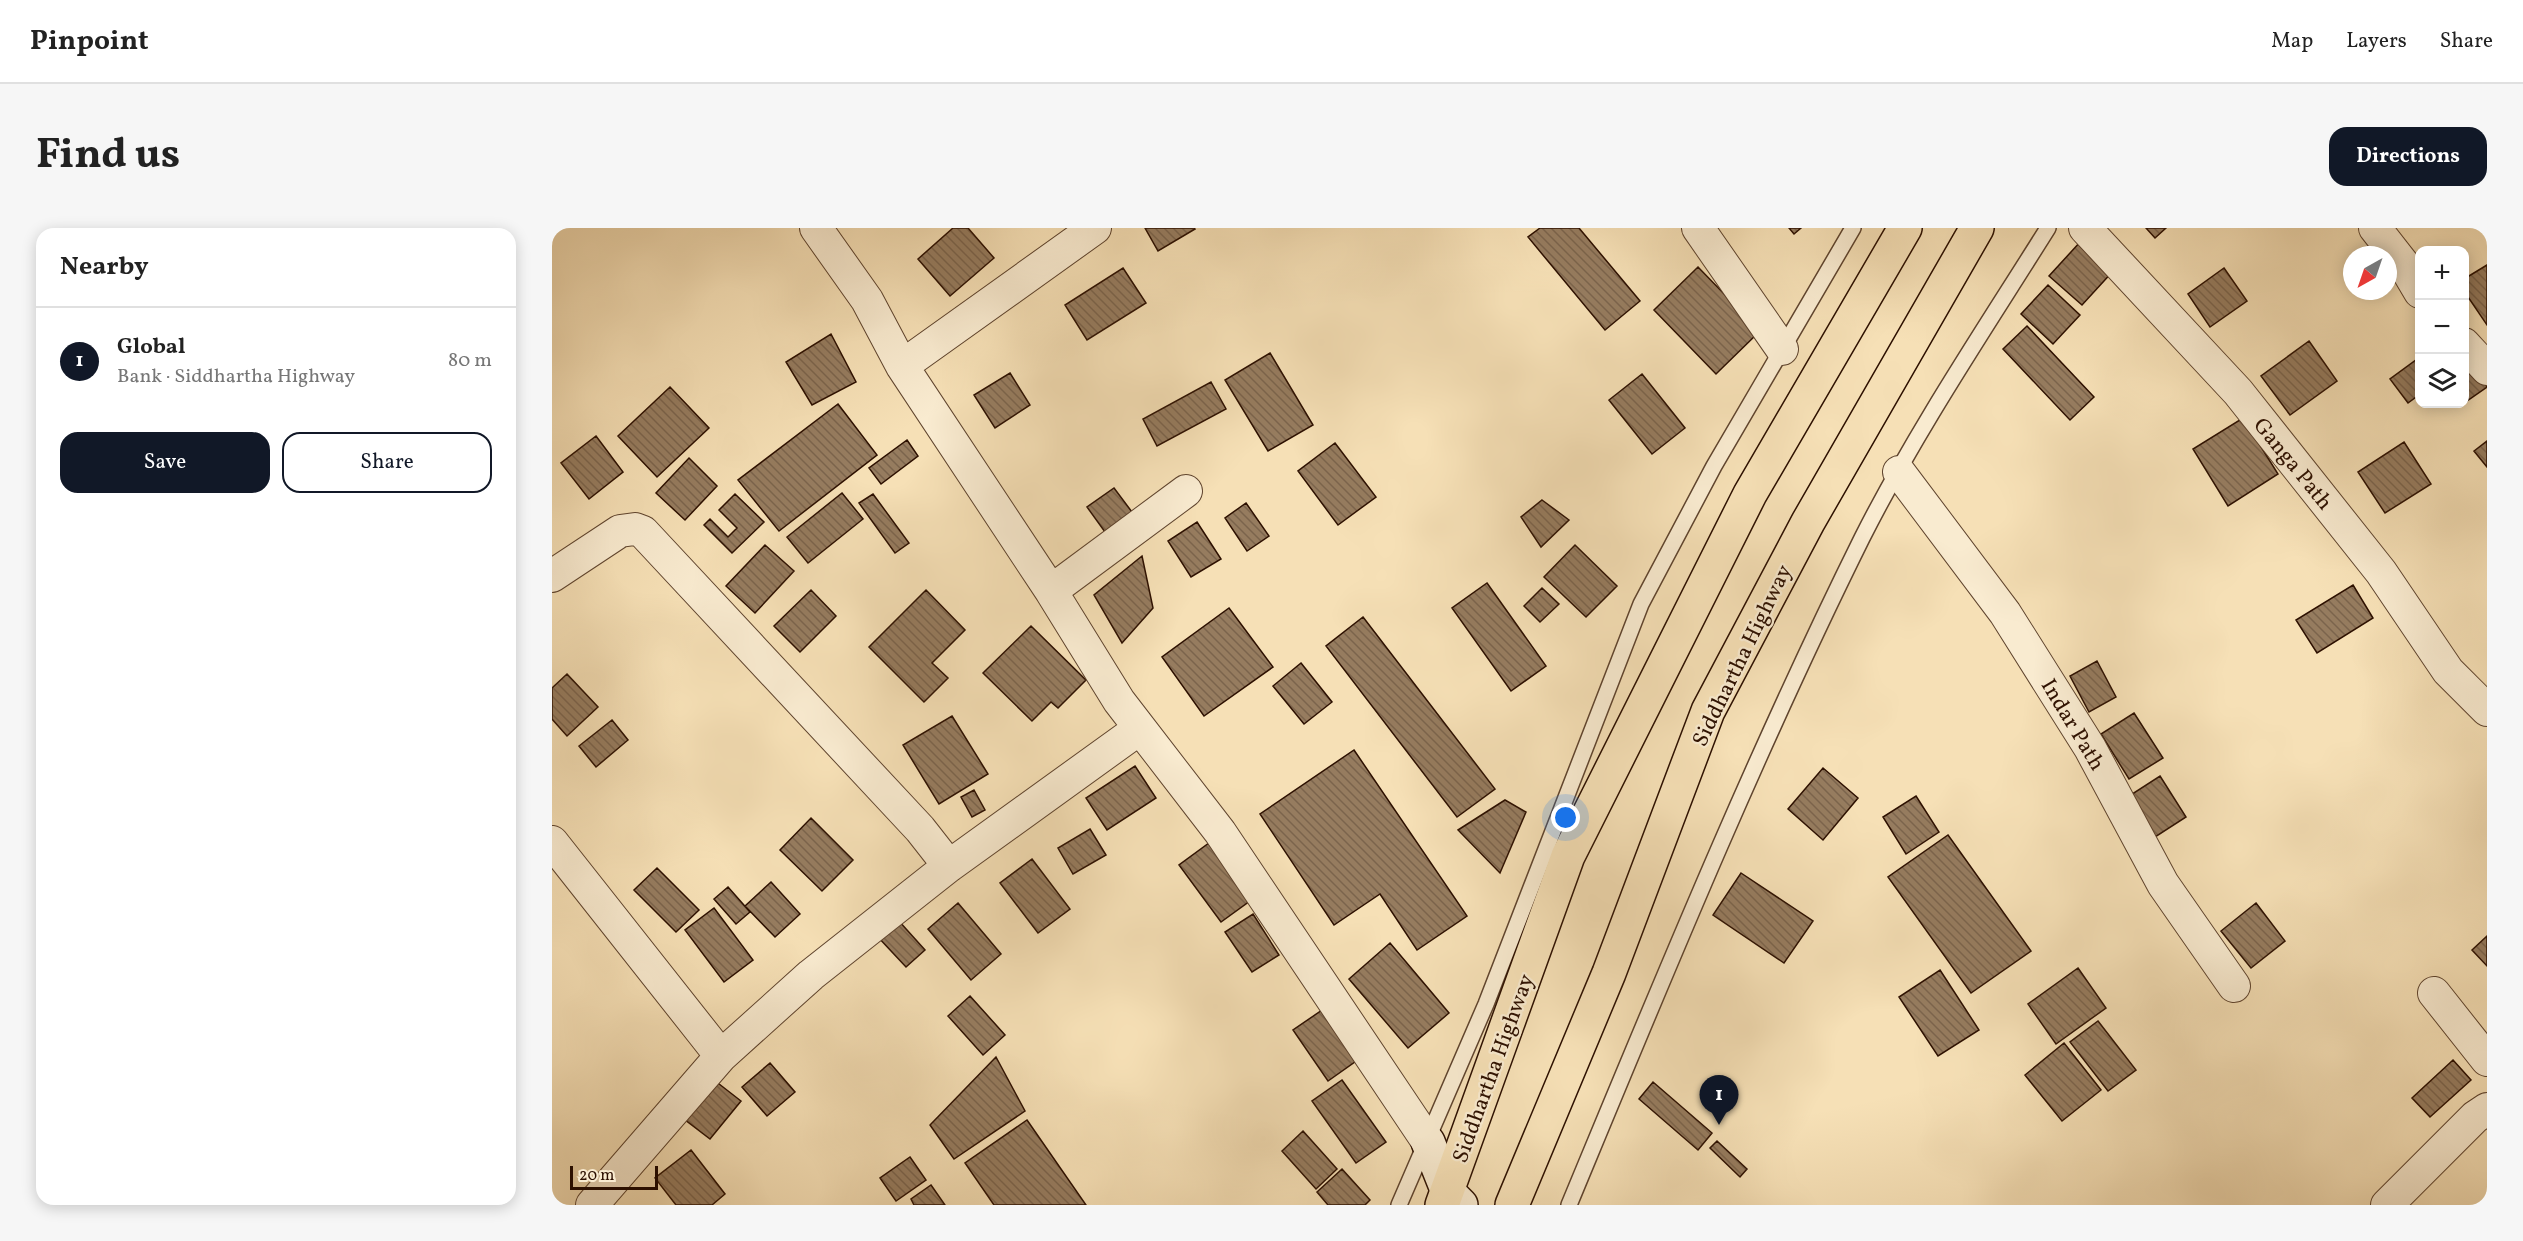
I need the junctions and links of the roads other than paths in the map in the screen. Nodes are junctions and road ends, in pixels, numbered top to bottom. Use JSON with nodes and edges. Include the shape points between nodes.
{"nodes":[{"id":1,"x":816,"y":228,"type":"edge"},
{"id":2,"x":1095,"y":228,"type":"edge"},
{"id":3,"x":1698,"y":228,"type":"edge"},
{"id":4,"x":1854,"y":228,"type":"edge"},
{"id":5,"x":1905,"y":228,"type":"edge"},
{"id":6,"x":1977,"y":228,"type":"edge"},
{"id":7,"x":2048,"y":228,"type":"edge"},
{"id":8,"x":2085,"y":228,"type":"edge"},
{"id":9,"x":2375,"y":228,"type":"edge"},
{"id":10,"x":2415,"y":284,"type":"edge"},
{"id":11,"x":2469,"y":349,"type":"edge"},
{"id":12,"x":1782,"y":350,"type":"junction"},
{"id":13,"x":902,"y":366,"type":"junction"},
{"id":14,"x":2487,"y":369,"type":"edge"},
{"id":15,"x":1899,"y":471,"type":"junction"},
{"id":16,"x":1186,"y":491,"type":"dead end"},
{"id":17,"x":552,"y":576,"type":"edge"},
{"id":18,"x":1051,"y":591,"type":"junction"},
{"id":19,"x":2487,"y":710,"type":"edge"},
{"id":20,"x":1139,"y":729,"type":"junction"},
{"id":21,"x":552,"y":842,"type":"edge"},
{"id":22,"x":949,"y":866,"type":"junction"},
{"id":23,"x":2235,"y":986,"type":"dead end"},
{"id":24,"x":2434,"y":993,"type":"dead end"},
{"id":25,"x":721,"y":1056,"type":"junction"},
{"id":26,"x":2487,"y":1060,"type":"edge"},
{"id":27,"x":2487,"y":1109,"type":"edge"},
{"id":28,"x":1428,"y":1142,"type":"junction"},
{"id":29,"x":1450,"y":1201,"type":"edge"},
{"id":30,"x":592,"y":1205,"type":"edge"},
{"id":31,"x":1399,"y":1205,"type":"edge"},
{"id":32,"x":1512,"y":1205,"type":"edge"},
{"id":33,"x":1569,"y":1205,"type":"edge"},
{"id":34,"x":2387,"y":1205,"type":"edge"}],
"edges":[{"from":1,"to":13,"type":"street","via":[[867,300]]},
{"from":2,"to":13,"type":"street"},
{"from":3,"to":12,"type":"street"},
{"from":4,"to":12,"type":"lane"},
{"from":5,"to":29,"type":"highway","name":"Siddhartha Highway","via":[[1750,494],[1568,856]]},
{"from":6,"to":32,"type":"highway","name":"Siddhartha Highway","via":[[1808,522],[1708,711],[1609,974]]},
{"from":7,"to":15,"type":"lane"},
{"from":8,"to":19,"type":"street","name":"Ganga Path","via":[[2238,392],[2382,572],[2448,671]]},
{"from":9,"to":10,"type":"street"},
{"from":11,"to":14,"type":"street"},
{"from":12,"to":28,"type":"lane","via":[[1714,466],[1641,604],[1486,1004]]},
{"from":13,"to":18,"type":"street"},
{"from":15,"to":23,"type":"street","name":"Indar Path","via":[[2005,613],[2090,748],[2163,884]]},
{"from":15,"to":33,"type":"lane","via":[[1863,537],[1707,872]]},
{"from":16,"to":18,"type":"street"},
{"from":17,"to":22,"type":"street","via":[[620,531],[643,532],[912,820]]},
{"from":18,"to":20,"type":"street"},
{"from":20,"to":22,"type":"street"},
{"from":20,"to":28,"type":"street","via":[[1220,832]]},
{"from":21,"to":25,"type":"street"},
{"from":22,"to":25,"type":"street","via":[[811,975]]},
{"from":24,"to":26,"type":"street"},
{"from":25,"to":30,"type":"street"},
{"from":27,"to":34,"type":"street"},
{"from":28,"to":29,"type":"street"},
{"from":28,"to":31,"type":"lane"}]}
